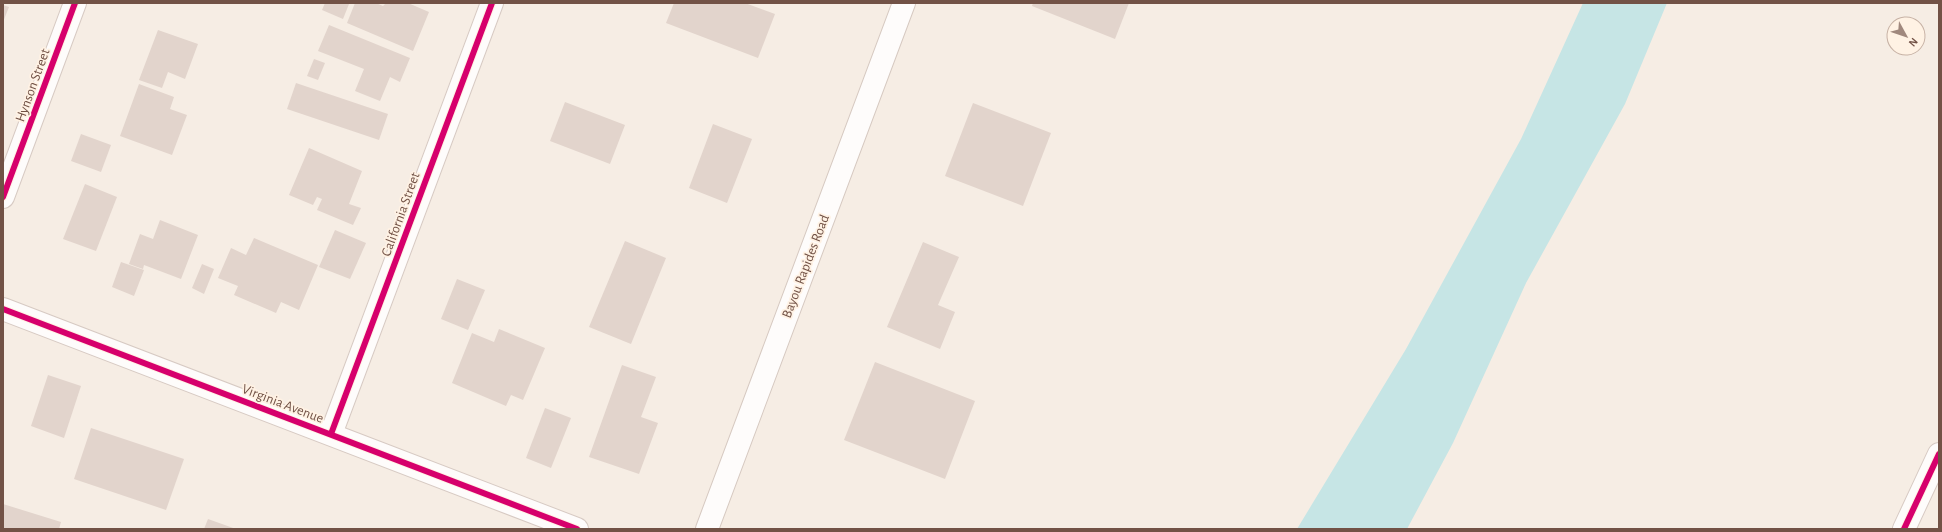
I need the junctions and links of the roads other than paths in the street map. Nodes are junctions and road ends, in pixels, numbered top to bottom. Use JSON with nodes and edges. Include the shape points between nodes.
{"nodes":[{"id":1,"x":75,"y":3,"type":"edge"},
{"id":2,"x":492,"y":3,"type":"edge"},
{"id":3,"x":904,"y":3,"type":"edge"},
{"id":4,"x":3,"y":197,"type":"edge"},
{"id":5,"x":3,"y":309,"type":"edge"},
{"id":6,"x":331,"y":434,"type":"junction"},
{"id":7,"x":1939,"y":454,"type":"edge"},
{"id":8,"x":577,"y":529,"type":"edge"},
{"id":9,"x":707,"y":529,"type":"edge"},
{"id":10,"x":1904,"y":529,"type":"edge"}],
"edges":[{"from":1,"to":4,"type":"street","name":"Hynson Street"},
{"from":2,"to":6,"type":"street","name":"California Street"},
{"from":3,"to":9,"type":"street","name":"Bayou Rapides Road"},
{"from":5,"to":6,"type":"street","name":"Virginia Avenue"},
{"from":6,"to":8,"type":"street","name":"Virginia Avenue"},
{"from":7,"to":10,"type":"street"}]}
